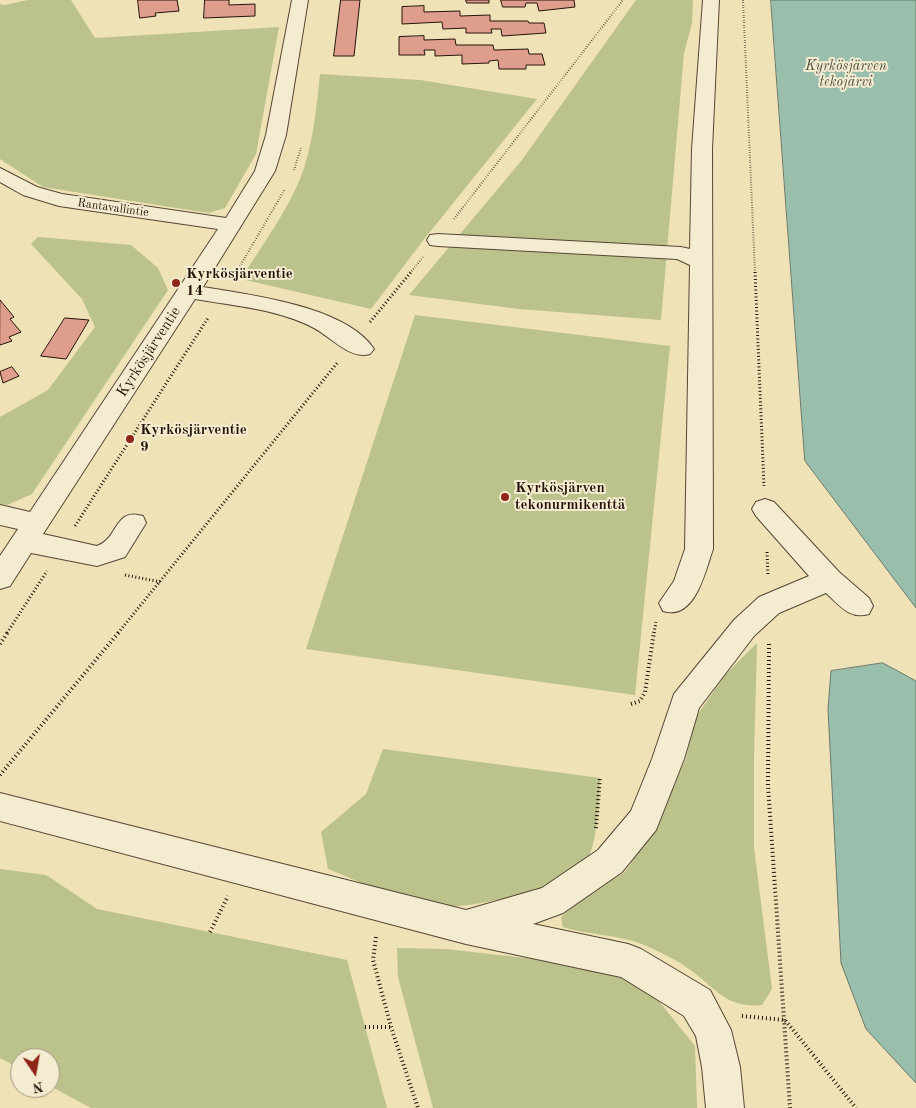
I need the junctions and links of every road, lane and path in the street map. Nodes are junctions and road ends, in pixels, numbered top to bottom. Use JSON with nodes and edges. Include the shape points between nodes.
{"nodes":[{"id":1,"x":300,"y":0,"type":"edge"},
{"id":2,"x":623,"y":0,"type":"edge"},
{"id":3,"x":711,"y":0,"type":"edge"},
{"id":4,"x":743,"y":0,"type":"edge"},
{"id":5,"x":5,"y":183,"type":"edge"},
{"id":6,"x":232,"y":225,"type":"junction"},
{"id":7,"x":438,"y":240,"type":"junction"},
{"id":8,"x":702,"y":262,"type":"junction"},
{"id":9,"x":189,"y":291,"type":"junction"},
{"id":10,"x":358,"y":346,"type":"junction"},
{"id":11,"x":765,"y":509,"type":"junction"},
{"id":12,"x":0,"y":516,"type":"edge"},
{"id":13,"x":133,"y":523,"type":"dead end"},
{"id":14,"x":31,"y":532,"type":"junction"},
{"id":15,"x":0,"y":578,"type":"edge"},
{"id":16,"x":829,"y":580,"type":"junction"},
{"id":17,"x":673,"y":603,"type":"joint"},
{"id":18,"x":769,"y":605,"type":"junction"},
{"id":19,"x":859,"y":606,"type":"dead end"},
{"id":20,"x":631,"y":704,"type":"dead end"},
{"id":21,"x":0,"y":775,"type":"edge"},
{"id":22,"x":0,"y":807,"type":"edge"},
{"id":23,"x":242,"y":869,"type":"junction"},
{"id":24,"x":380,"y":904,"type":"junction"},
{"id":25,"x":466,"y":927,"type":"junction"},
{"id":26,"x":210,"y":932,"type":"dead end"},
{"id":27,"x":785,"y":1020,"type":"junction"},
{"id":28,"x":365,"y":1027,"type":"dead end"},
{"id":29,"x":392,"y":1027,"type":"junction"},
{"id":30,"x":418,"y":1108,"type":"edge"},
{"id":31,"x":725,"y":1108,"type":"edge"},
{"id":32,"x":790,"y":1108,"type":"edge"},
{"id":33,"x":856,"y":1108,"type":"edge"}],
"edges":[{"from":1,"to":6,"type":"street","name":"Kyrkösjärventie","via":[[276,135],[264,171]]},
{"from":2,"to":7,"type":"path"},
{"from":3,"to":8,"type":"street","via":[[702,149]]},
{"from":4,"to":11,"type":"path"},
{"from":5,"to":6,"type":"street","name":"Rantavallintie","via":[[59,200]]},
{"from":6,"to":9,"type":"street","name":"Kyrkösjärventie"},
{"from":7,"to":8,"type":"street","via":[[680,253]]},
{"from":7,"to":10,"type":"path"},
{"from":8,"to":17,"type":"street","via":[[699,549],[686,585]]},
{"from":9,"to":10,"type":"street","via":[[265,302],[314,317]]},
{"from":9,"to":14,"type":"street","name":"Kyrkösjärventie"},
{"from":10,"to":21,"type":"path"},
{"from":11,"to":16,"type":"street"},
{"from":11,"to":18,"type":"path"},
{"from":12,"to":14,"type":"street"},
{"from":13,"to":14,"type":"street","via":[[115,550],[97,556]]},
{"from":14,"to":15,"type":"street","name":"Kyrkösjärventie"},
{"from":16,"to":18,"type":"street"},
{"from":16,"to":19,"type":"street"},
{"from":17,"to":20,"type":"path","via":[[656,621],[645,692],[640,701]]},
{"from":18,"to":25,"type":"street","via":[[744,628],[685,703],[644,820],[610,861],[551,902]]},
{"from":18,"to":27,"type":"path","via":[[768,784]]},
{"from":22,"to":23,"type":"street","via":[[161,837]]},
{"from":23,"to":24,"type":"street"},
{"from":23,"to":26,"type":"path"},
{"from":24,"to":25,"type":"street"},
{"from":24,"to":29,"type":"path","via":[[374,960]]},
{"from":25,"to":31,"type":"street","via":[[628,961],[696,1002],[713,1030]]},
{"from":27,"to":32,"type":"path"},
{"from":27,"to":33,"type":"path"},
{"from":28,"to":29,"type":"path"},
{"from":29,"to":30,"type":"path"}]}
